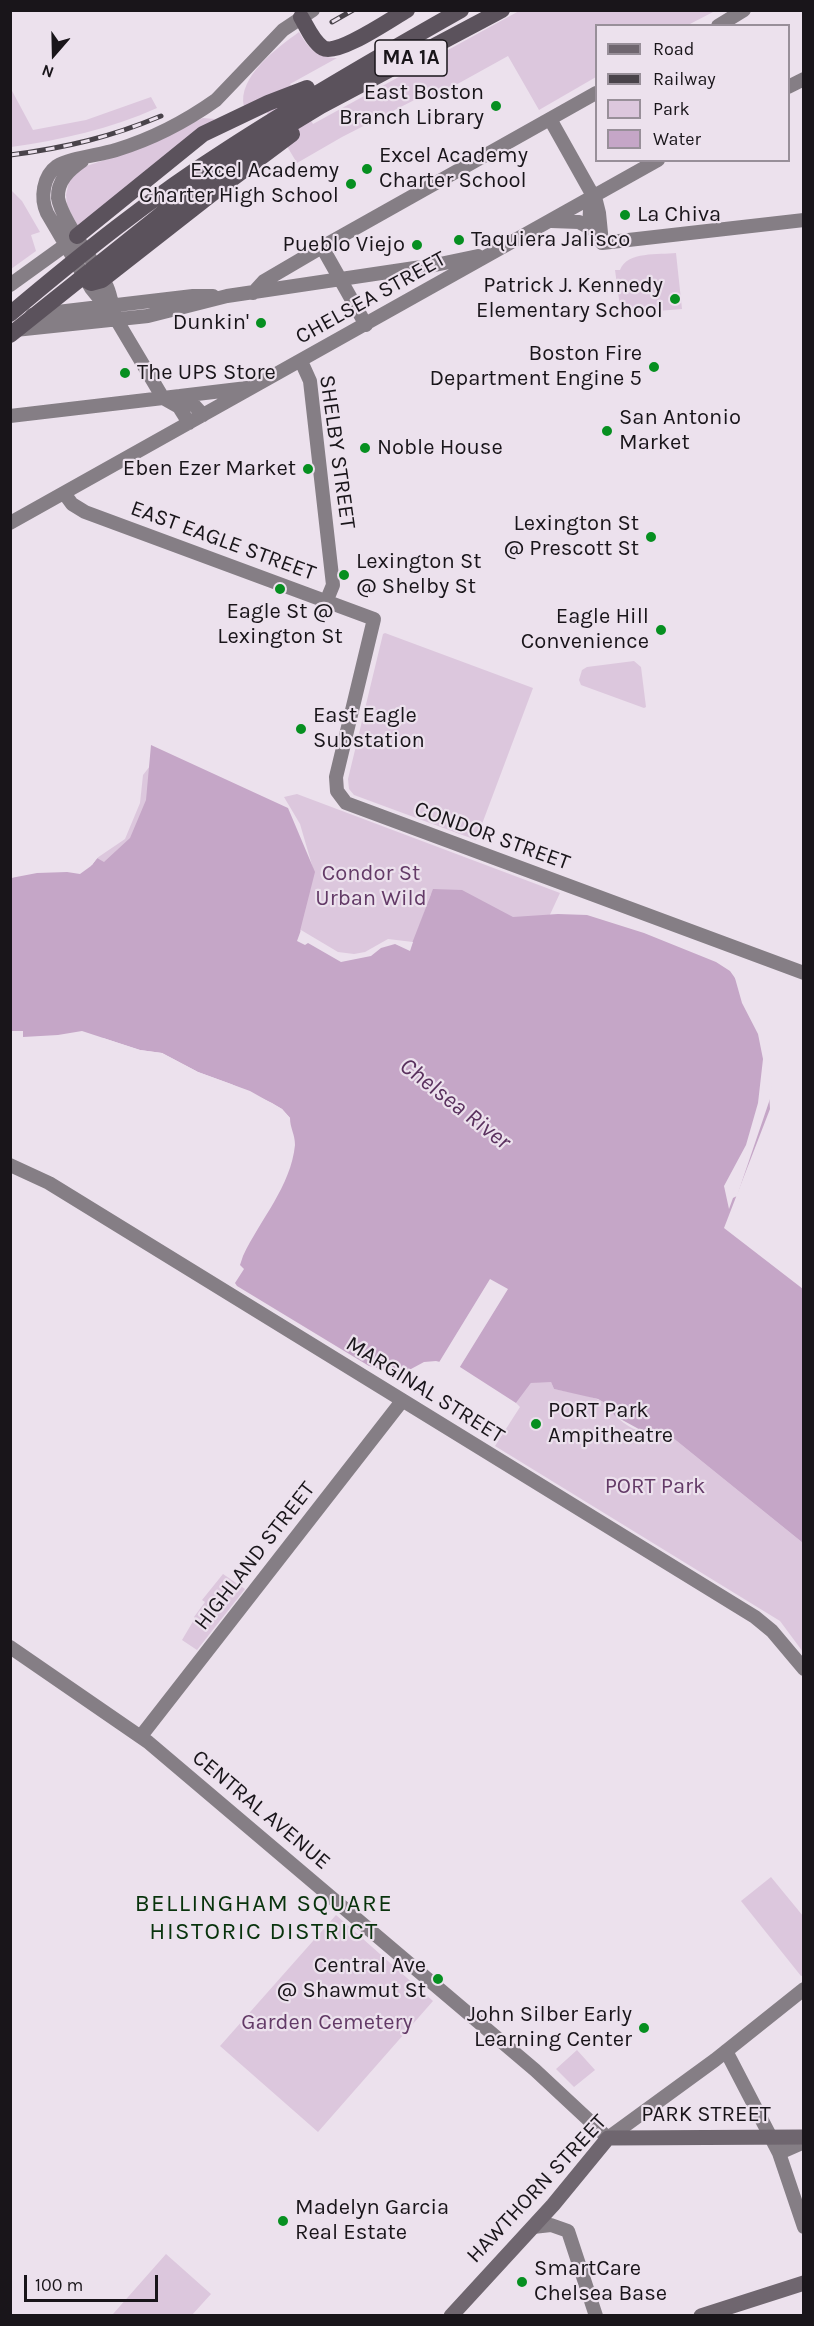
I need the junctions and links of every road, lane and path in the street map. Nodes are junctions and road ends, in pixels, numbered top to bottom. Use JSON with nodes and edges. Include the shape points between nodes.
{"nodes":[{"id":1,"x":407,"y":10,"type":"edge"},
{"id":2,"x":438,"y":10,"type":"edge"},
{"id":3,"x":461,"y":10,"type":"edge"},
{"id":4,"x":502,"y":10,"type":"edge"},
{"id":5,"x":744,"y":10,"type":"edge"},
{"id":6,"x":307,"y":14,"type":"edge"},
{"id":7,"x":720,"y":24,"type":"edge"},
{"id":8,"x":804,"y":79,"type":"edge"},
{"id":9,"x":790,"y":86,"type":"edge"},
{"id":10,"x":595,"y":94,"type":"edge"},
{"id":11,"x":307,"y":101,"type":"junction"},
{"id":12,"x":550,"y":119,"type":"junction"},
{"id":13,"x":654,"y":162,"type":"edge"},
{"id":14,"x":594,"y":196,"type":"junction"},
{"id":15,"x":804,"y":220,"type":"edge"},
{"id":16,"x":551,"y":221,"type":"junction"},
{"id":17,"x":592,"y":229,"type":"junction"},
{"id":18,"x":77,"y":235,"type":"junction"},
{"id":19,"x":602,"y":243,"type":"junction"},
{"id":20,"x":322,"y":247,"type":"junction"},
{"id":21,"x":495,"y":252,"type":"junction"},
{"id":22,"x":120,"y":267,"type":"junction"},
{"id":23,"x":94,"y":280,"type":"junction"},
{"id":24,"x":340,"y":280,"type":"junction"},
{"id":25,"x":10,"y":285,"type":"edge"},
{"id":26,"x":253,"y":292,"type":"junction"},
{"id":27,"x":111,"y":310,"type":"junction"},
{"id":28,"x":10,"y":316,"type":"edge"},
{"id":29,"x":366,"y":325,"type":"junction"},
{"id":30,"x":10,"y":333,"type":"edge"},
{"id":31,"x":301,"y":361,"type":"junction"},
{"id":32,"x":255,"y":387,"type":"junction"},
{"id":33,"x":180,"y":396,"type":"junction"},
{"id":34,"x":163,"y":398,"type":"junction"},
{"id":35,"x":10,"y":416,"type":"edge"},
{"id":36,"x":203,"y":416,"type":"junction"},
{"id":37,"x":189,"y":423,"type":"junction"},
{"id":38,"x":64,"y":493,"type":"junction"},
{"id":39,"x":10,"y":523,"type":"edge"},
{"id":40,"x":326,"y":602,"type":"junction"},
{"id":41,"x":374,"y":619,"type":"joint"},
{"id":42,"x":804,"y":973,"type":"edge"},
{"id":43,"x":10,"y":1165,"type":"edge"},
{"id":44,"x":402,"y":1401,"type":"junction"},
{"id":45,"x":10,"y":1647,"type":"edge"},
{"id":46,"x":804,"y":1669,"type":"edge"},
{"id":47,"x":141,"y":1736,"type":"junction"},
{"id":48,"x":804,"y":1989,"type":"edge"},
{"id":49,"x":726,"y":2051,"type":"junction"},
{"id":50,"x":804,"y":2137,"type":"edge"},
{"id":51,"x":608,"y":2138,"type":"junction"},
{"id":52,"x":804,"y":2142,"type":"edge"},
{"id":53,"x":776,"y":2145,"type":"junction"},
{"id":54,"x":533,"y":2227,"type":"junction"},
{"id":55,"x":804,"y":2227,"type":"edge"},
{"id":56,"x":804,"y":2283,"type":"edge"},
{"id":57,"x":451,"y":2316,"type":"edge"},
{"id":58,"x":596,"y":2316,"type":"edge"},
{"id":59,"x":701,"y":2316,"type":"edge"}],
"edges":[{"from":1,"to":6,"type":"highway","via":[[332,50],[317,43]]},
{"from":2,"to":11,"type":"highway"},
{"from":3,"to":11,"type":"highway","number":"MA 1A"},
{"from":4,"to":11,"type":"highway","number":"MA 1A"},
{"from":5,"to":7,"type":"main road"},
{"from":6,"to":18,"type":"main road","via":[[283,30],[204,108],[157,135],[87,158],[67,172],[58,195]]},
{"from":8,"to":9,"type":"main road"},
{"from":10,"to":12,"type":"main road"},
{"from":11,"to":18,"type":"highway","via":[[268,103],[203,134]]},
{"from":11,"to":22,"type":"highway","via":[[294,133]]},
{"from":11,"to":28,"type":"highway","number":"MA 1A","via":[[228,148],[146,206]]},
{"from":11,"to":30,"type":"highway","number":"MA 1A"},
{"from":12,"to":14,"type":"main road"},
{"from":12,"to":20,"type":"main road"},
{"from":13,"to":14,"type":"main road","name":"CHELSEA STREET"},
{"from":14,"to":16,"type":"main road","name":"CHELSEA STREET"},
{"from":14,"to":17,"type":"main road","via":[[589,214]]},
{"from":14,"to":19,"type":"main road"},
{"from":15,"to":19,"type":"main road"},
{"from":16,"to":17,"type":"main road","via":[[579,222]]},
{"from":16,"to":21,"type":"main road","name":"CHELSEA STREET"},
{"from":17,"to":19,"type":"main road"},
{"from":18,"to":22,"type":"highway","via":[[90,237],[105,260]]},
{"from":18,"to":23,"type":"main road"},
{"from":18,"to":25,"type":"main road"},
{"from":20,"to":24,"type":"main road"},
{"from":20,"to":26,"type":"main road","via":[[264,281]]},
{"from":21,"to":24,"type":"main road","via":[[435,266]]},
{"from":21,"to":29,"type":"main road","name":"CHELSEA STREET"},
{"from":22,"to":23,"type":"highway"},
{"from":23,"to":27,"type":"main road"},
{"from":24,"to":26,"type":"main road"},
{"from":24,"to":29,"type":"main road"},
{"from":26,"to":27,"type":"main road","via":[[168,312]]},
{"from":27,"to":28,"type":"main road"},
{"from":27,"to":30,"type":"main road"},
{"from":27,"to":34,"type":"main road"},
{"from":29,"to":31,"type":"main road","name":"CHELSEA STREET"},
{"from":31,"to":32,"type":"main road","name":"CHELSEA STREET"},
{"from":31,"to":40,"type":"main road","name":"SHELBY STREET","via":[[310,381],[333,585]]},
{"from":32,"to":33,"type":"main road"},
{"from":32,"to":36,"type":"main road","name":"CHELSEA STREET"},
{"from":33,"to":34,"type":"main road"},
{"from":33,"to":36,"type":"main road"},
{"from":34,"to":35,"type":"main road"},
{"from":34,"to":37,"type":"main road","via":[[179,407]]},
{"from":36,"to":37,"type":"main road","name":"CHELSEA STREET"},
{"from":37,"to":38,"type":"main road","name":"CHELSEA STREET"},
{"from":38,"to":39,"type":"main road","name":"CHELSEA STREET"},
{"from":38,"to":40,"type":"main road","name":"EAST EAGLE STREET","via":[[72,504],[86,512]]},
{"from":40,"to":41,"type":"main road","name":"EAST EAGLE STREET"},
{"from":41,"to":42,"type":"main road","name":"CONDOR STREET","via":[[336,777],[343,801]]},
{"from":43,"to":44,"type":"main road","name":"MARGINAL STREET","via":[[49,1183]]},
{"from":44,"to":46,"type":"main road","name":"MARGINAL STREET","via":[[754,1617],[772,1631]]},
{"from":44,"to":47,"type":"main road","name":"HIGHLAND STREET"},
{"from":45,"to":47,"type":"main road","name":"CENTRAL AVENUE"},
{"from":47,"to":51,"type":"main road","name":"CENTRAL AVENUE","via":[[526,2063]]},
{"from":48,"to":49,"type":"main road","name":"HAWTHORN STREET"},
{"from":49,"to":51,"type":"main road","name":"HAWTHORN STREET"},
{"from":49,"to":53,"type":"main road"},
{"from":50,"to":53,"type":"main road","name":"PARK STREET"},
{"from":51,"to":53,"type":"main road","name":"PARK STREET"},
{"from":51,"to":54,"type":"main road","name":"HAWTHORN STREET"},
{"from":52,"to":53,"type":"main road"},
{"from":53,"to":55,"type":"main road"},
{"from":54,"to":57,"type":"main road","name":"HAWTHORN STREET"},
{"from":54,"to":58,"type":"main road","via":[[551,2225],[568,2231]]},
{"from":56,"to":59,"type":"main road"}]}
